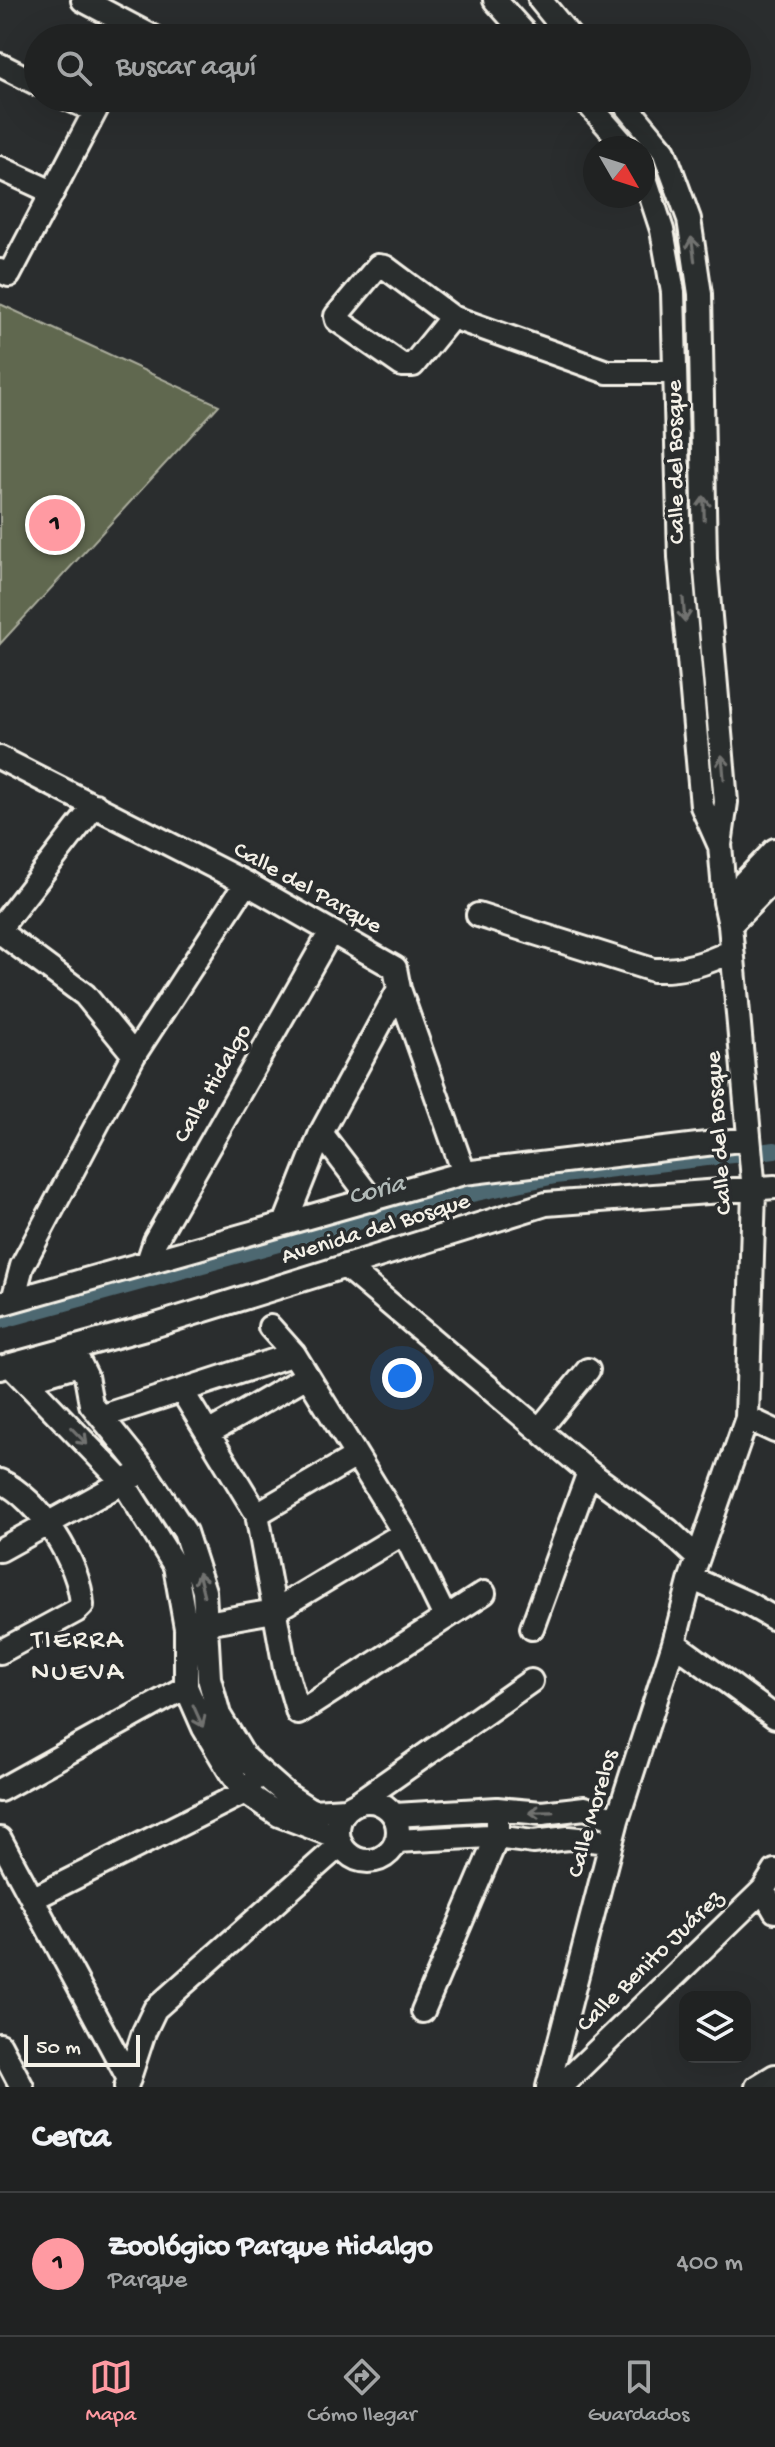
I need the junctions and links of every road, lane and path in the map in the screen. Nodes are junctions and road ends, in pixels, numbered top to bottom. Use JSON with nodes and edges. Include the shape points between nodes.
{"nodes":[{"id":1,"x":83,"y":0,"type":"edge"},
{"id":2,"x":495,"y":0,"type":"edge"},
{"id":3,"x":540,"y":0,"type":"edge"},
{"id":4,"x":123,"y":24,"type":"edge"},
{"id":5,"x":516,"y":24,"type":"edge"},
{"id":6,"x":560,"y":24,"type":"edge"},
{"id":7,"x":0,"y":65,"type":"edge"},
{"id":8,"x":24,"y":77,"type":"edge"},
{"id":9,"x":94,"y":112,"type":"edge"},
{"id":10,"x":595,"y":112,"type":"edge"},
{"id":11,"x":632,"y":112,"type":"edge"},
{"id":12,"x":616,"y":136,"type":"edge"},
{"id":13,"x":0,"y":168,"type":"edge"},
{"id":14,"x":52,"y":192,"type":"junction"},
{"id":15,"x":655,"y":208,"type":"edge"},
{"id":16,"x":0,"y":271,"type":"edge"},
{"id":17,"x":452,"y":317,"type":"junction"},
{"id":18,"x":675,"y":372,"type":"junction"},
{"id":19,"x":0,"y":758,"type":"edge"},
{"id":20,"x":95,"y":805,"type":"junction"},
{"id":21,"x":720,"y":845,"type":"junction"},
{"id":22,"x":775,"y":850,"type":"edge"},
{"id":23,"x":765,"y":879,"type":"edge"},
{"id":24,"x":246,"y":883,"type":"junction"},
{"id":25,"x":725,"y":902,"type":"junction"},
{"id":26,"x":478,"y":915,"type":"dead end"},
{"id":27,"x":730,"y":925,"type":"junction"},
{"id":28,"x":0,"y":930,"type":"edge"},
{"id":29,"x":330,"y":933,"type":"junction"},
{"id":30,"x":732,"y":951,"type":"junction"},
{"id":31,"x":399,"y":989,"type":"junction"},
{"id":32,"x":134,"y":1055,"type":"junction"},
{"id":33,"x":321,"y":1133,"type":"junction"},
{"id":34,"x":756,"y":1167,"type":"edge"},
{"id":35,"x":464,"y":1173,"type":"junction"},
{"id":36,"x":372,"y":1200,"type":"junction"},
{"id":37,"x":286,"y":1221,"type":"junction"},
{"id":38,"x":148,"y":1262,"type":"junction"},
{"id":39,"x":345,"y":1266,"type":"junction"},
{"id":40,"x":6,"y":1302,"type":"edge"},
{"id":41,"x":270,"y":1327,"type":"dead end"},
{"id":42,"x":294,"y":1354,"type":"junction"},
{"id":43,"x":76,"y":1356,"type":"junction"},
{"id":44,"x":588,"y":1370,"type":"dead end"},
{"id":45,"x":12,"y":1371,"type":"edge"},
{"id":46,"x":307,"y":1376,"type":"junction"},
{"id":47,"x":182,"y":1391,"type":"junction"},
{"id":48,"x":103,"y":1416,"type":"junction"},
{"id":49,"x":747,"y":1418,"type":"junction"},
{"id":50,"x":539,"y":1430,"type":"junction"},
{"id":51,"x":775,"y":1431,"type":"edge"},
{"id":52,"x":208,"y":1433,"type":"junction"},
{"id":53,"x":356,"y":1456,"type":"junction"},
{"id":54,"x":145,"y":1471,"type":"junction"},
{"id":55,"x":589,"y":1472,"type":"junction"},
{"id":56,"x":0,"y":1481,"type":"edge"},
{"id":57,"x":123,"y":1482,"type":"junction"},
{"id":58,"x":257,"y":1514,"type":"junction"},
{"id":59,"x":50,"y":1523,"type":"junction"},
{"id":60,"x":404,"y":1533,"type":"junction"},
{"id":61,"x":0,"y":1550,"type":"edge"},
{"id":62,"x":695,"y":1568,"type":"junction"},
{"id":63,"x":484,"y":1593,"type":"dead end"},
{"id":64,"x":274,"y":1611,"type":"junction"},
{"id":65,"x":445,"y":1617,"type":"junction"},
{"id":66,"x":775,"y":1619,"type":"edge"},
{"id":67,"x":196,"y":1624,"type":"junction"},
{"id":68,"x":532,"y":1628,"type":"dead end"},
{"id":69,"x":674,"y":1643,"type":"junction"},
{"id":70,"x":0,"y":1652,"type":"edge"},
{"id":71,"x":531,"y":1681,"type":"dead end"},
{"id":72,"x":186,"y":1687,"type":"junction"},
{"id":73,"x":775,"y":1717,"type":"edge"},
{"id":74,"x":259,"y":1772,"type":"junction"},
{"id":75,"x":0,"y":1790,"type":"edge"},
{"id":76,"x":245,"y":1792,"type":"junction"},
{"id":77,"x":353,"y":1805,"type":"junction"},
{"id":78,"x":497,"y":1809,"type":"junction"},
{"id":79,"x":395,"y":1815,"type":"junction"},
{"id":80,"x":614,"y":1831,"type":"junction"},
{"id":81,"x":497,"y":1837,"type":"junction"},
{"id":82,"x":0,"y":1839,"type":"edge"},
{"id":83,"x":338,"y":1841,"type":"junction"},
{"id":84,"x":396,"y":1841,"type":"junction"},
{"id":85,"x":769,"y":1880,"type":"edge"},
{"id":86,"x":32,"y":1899,"type":"junction"},
{"id":87,"x":775,"y":1911,"type":"edge"},
{"id":88,"x":423,"y":2011,"type":"dead end"},
{"id":89,"x":2,"y":2054,"type":"edge"},
{"id":90,"x":775,"y":2076,"type":"edge"},
{"id":91,"x":127,"y":2083,"type":"edge"},
{"id":92,"x":22,"y":2087,"type":"edge"},
{"id":93,"x":548,"y":2087,"type":"edge"},
{"id":94,"x":560,"y":2087,"type":"edge"},
{"id":95,"x":757,"y":2087,"type":"edge"}],
"edges":[{"from":1,"to":4,"type":"street"},
{"from":2,"to":5,"type":"street"},
{"from":3,"to":6,"type":"street"},
{"from":7,"to":8,"type":"street"},
{"from":9,"to":14,"type":"street"},
{"from":10,"to":12,"type":"street"},
{"from":21,"to":11,"type":"street","name":"Calle del Bosque","one_way":true,"via":[[726,802],[705,559],[700,294],[689,219],[664,151]]},
{"from":13,"to":14,"type":"street"},
{"from":14,"to":16,"type":"street","via":[[9,275]]},
{"from":15,"to":18,"type":"street","name":"Calle del Bosque","via":[[673,292]]},
{"from":17,"to":17,"type":"street","via":[[378,266],[336,316],[402,365],[413,365]]},
{"from":17,"to":18,"type":"street","via":[[607,372]]},
{"from":18,"to":21,"type":"street","name":"Calle del Bosque","one_way":true,"via":[[680,557],[702,806]]},
{"from":19,"to":20,"type":"street","name":"Calle del Parque"},
{"from":20,"to":24,"type":"street","name":"Calle del Parque"},
{"from":20,"to":28,"type":"street"},
{"from":21,"to":25,"type":"street","name":"Calle del Bosque"},
{"from":22,"to":23,"type":"street"},
{"from":23,"to":25,"type":"street"},
{"from":23,"to":27,"type":"street"},
{"from":24,"to":29,"type":"street","name":"Calle del Parque"},
{"from":24,"to":32,"type":"street"},
{"from":25,"to":27,"type":"street","name":"Calle del Bosque"},
{"from":26,"to":30,"type":"street","via":[[653,970],[699,966]]},
{"from":27,"to":30,"type":"street","name":"Calle del Bosque"},
{"from":28,"to":32,"type":"street","via":[[85,995]]},
{"from":29,"to":31,"type":"street","name":"Calle del Parque","via":[[395,968]]},
{"from":29,"to":38,"type":"street","name":"Calle Hidalgo","via":[[155,1241]]},
{"from":30,"to":34,"type":"street","name":"Calle del Bosque"},
{"from":31,"to":33,"type":"street"},
{"from":31,"to":35,"type":"street","name":"Calle del Parque"},
{"from":32,"to":40,"type":"street"},
{"from":33,"to":36,"type":"street"},
{"from":33,"to":37,"type":"street"},
{"from":34,"to":35,"type":"street"},
{"from":34,"to":39,"type":"street","name":"Avenida del Bosque","via":[[546,1204]]},
{"from":34,"to":49,"type":"street","name":"Calle del Bosque"},
{"from":35,"to":36,"type":"street"},
{"from":36,"to":37,"type":"street"},
{"from":37,"to":38,"type":"street"},
{"from":38,"to":40,"type":"street"},
{"from":39,"to":43,"type":"street","name":"Avenida del Bosque"},
{"from":39,"to":50,"type":"street"},
{"from":41,"to":42,"type":"street"},
{"from":42,"to":46,"type":"street"},
{"from":42,"to":47,"type":"street"},
{"from":43,"to":45,"type":"street","name":"Avenida del Bosque"},
{"from":43,"to":48,"type":"street","via":[[91,1404]]},
{"from":44,"to":50,"type":"street"},
{"from":45,"to":57,"type":"street","one_way":true},
{"from":46,"to":52,"type":"street"},
{"from":46,"to":53,"type":"street"},
{"from":47,"to":48,"type":"street"},
{"from":47,"to":52,"type":"street"},
{"from":48,"to":54,"type":"street"},
{"from":49,"to":51,"type":"street"},
{"from":49,"to":62,"type":"street","name":"Calle Morelos"},
{"from":50,"to":55,"type":"street"},
{"from":52,"to":58,"type":"street"},
{"from":53,"to":58,"type":"street"},
{"from":53,"to":60,"type":"street"},
{"from":54,"to":57,"type":"street"},
{"from":67,"to":54,"type":"street","one_way":true,"via":[[204,1591],[185,1532]]},
{"from":55,"to":62,"type":"street","via":[[668,1530]]},
{"from":55,"to":68,"type":"street"},
{"from":56,"to":59,"type":"street"},
{"from":57,"to":59,"type":"street"},
{"from":57,"to":67,"type":"street","via":[[175,1566]]},
{"from":58,"to":64,"type":"street"},
{"from":59,"to":61,"type":"street"},
{"from":59,"to":70,"type":"street","via":[[73,1570],[82,1605]]},
{"from":60,"to":64,"type":"street"},
{"from":60,"to":65,"type":"street"},
{"from":62,"to":66,"type":"street"},
{"from":62,"to":69,"type":"street","name":"Calle Morelos"},
{"from":63,"to":65,"type":"street"},
{"from":64,"to":65,"type":"street","via":[[298,1713]]},
{"from":64,"to":67,"type":"street"},
{"from":67,"to":72,"type":"street"},
{"from":67,"to":74,"type":"street","via":[[219,1715]]},
{"from":69,"to":73,"type":"street"},
{"from":69,"to":80,"type":"street","name":"Calle Morelos"},
{"from":71,"to":77,"type":"street"},
{"from":72,"to":75,"type":"street"},
{"from":72,"to":76,"type":"street","one_way":true,"via":[[204,1728]]},
{"from":74,"to":76,"type":"street"},
{"from":74,"to":77,"type":"street","via":[[312,1811]]},
{"from":76,"to":83,"type":"street","via":[[279,1815]]},
{"from":76,"to":86,"type":"street"},
{"from":77,"to":79,"type":"street","via":[[380,1802]]},
{"from":77,"to":83,"type":"street","via":[[338,1824]]},
{"from":78,"to":79,"type":"street"},
{"from":80,"to":78,"type":"street","one_way":true,"via":[[585,1808],[542,1813]]},
{"from":78,"to":81,"type":"street"},
{"from":79,"to":84,"type":"street"},
{"from":80,"to":81,"type":"street","via":[[533,1842]]},
{"from":80,"to":93,"type":"street","name":"Calle Morelos"},
{"from":81,"to":84,"type":"street"},
{"from":81,"to":88,"type":"street"},
{"from":82,"to":86,"type":"street"},
{"from":83,"to":84,"type":"street","via":[[354,1859],[373,1862],[391,1853]]},
{"from":83,"to":91,"type":"street","via":[[155,2009]]},
{"from":85,"to":87,"type":"street"},
{"from":85,"to":94,"type":"street","name":"Calle Benito Juárez"},
{"from":86,"to":91,"type":"street"},
{"from":89,"to":92,"type":"street"},
{"from":90,"to":95,"type":"street"}]}
